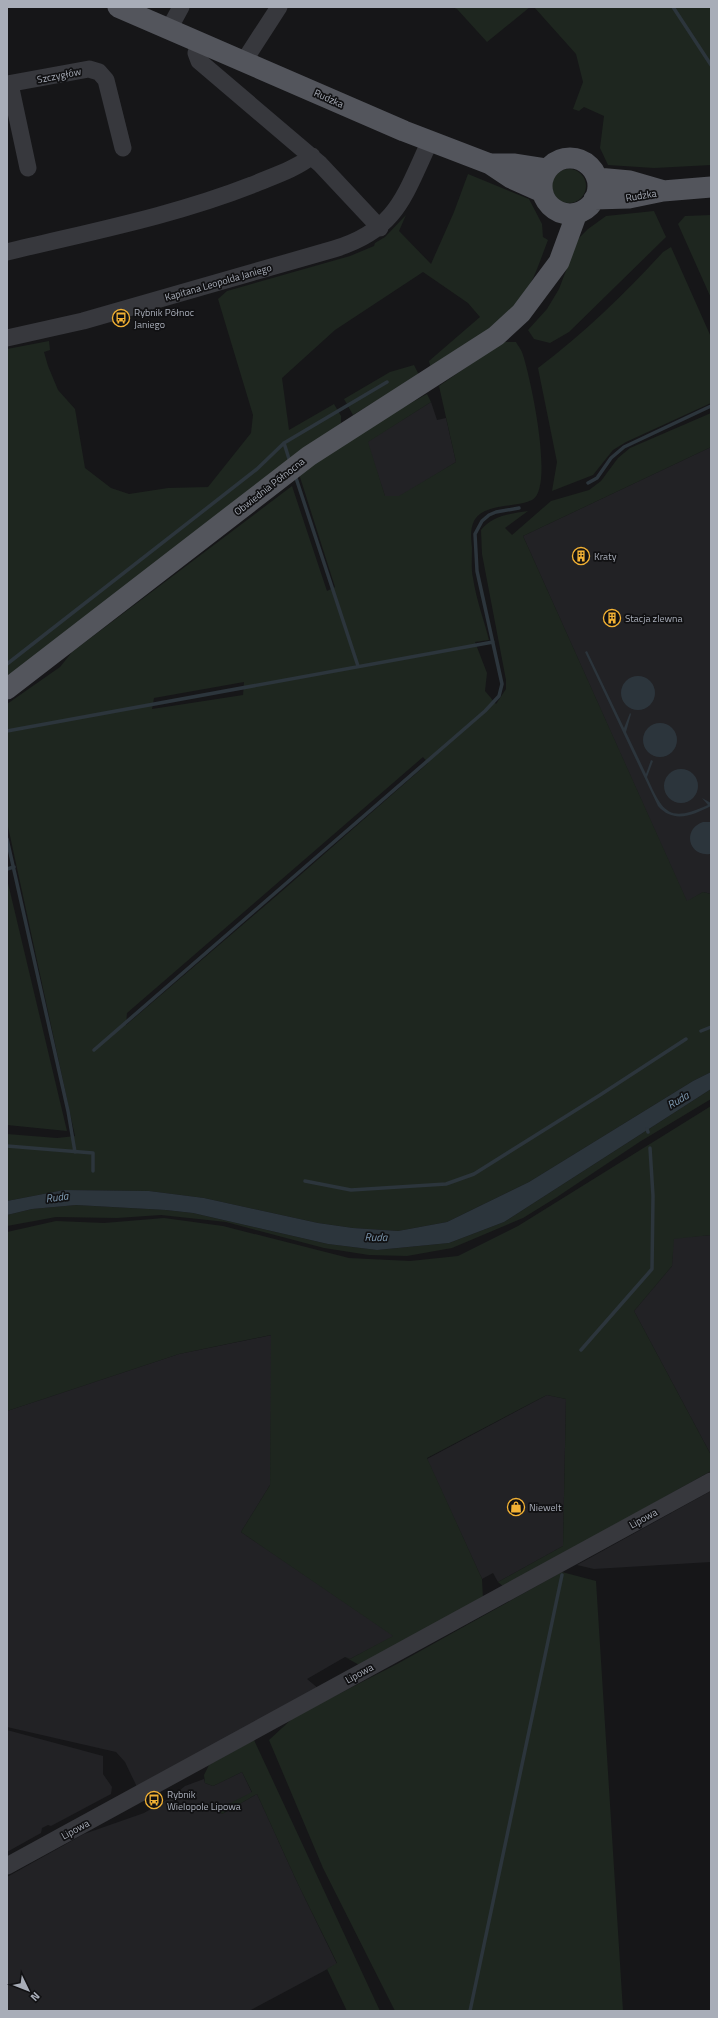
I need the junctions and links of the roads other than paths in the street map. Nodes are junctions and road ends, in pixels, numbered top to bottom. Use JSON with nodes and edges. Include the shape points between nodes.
{"nodes":[{"id":1,"x":118,"y":7,"type":"edge"},
{"id":2,"x":181,"y":7,"type":"edge"},
{"id":3,"x":279,"y":7,"type":"edge"},
{"id":4,"x":169,"y":29,"type":"junction"},
{"id":5,"x":200,"y":42,"type":"junction"},
{"id":6,"x":244,"y":62,"type":"junction"},
{"id":7,"x":8,"y":84,"type":"edge"},
{"id":8,"x":430,"y":141,"type":"junction"},
{"id":9,"x":123,"y":148,"type":"dead end"},
{"id":10,"x":312,"y":156,"type":"junction"},
{"id":11,"x":490,"y":164,"type":"junction"},
{"id":12,"x":28,"y":168,"type":"dead end"},
{"id":13,"x":547,"y":170,"type":"junction"},
{"id":14,"x":597,"y":178,"type":"junction"},
{"id":15,"x":711,"y":188,"type":"edge"},
{"id":16,"x":663,"y":191,"type":"junction"},
{"id":17,"x":542,"y":192,"type":"junction"},
{"id":18,"x":594,"y":199,"type":"junction"},
{"id":19,"x":567,"y":212,"type":"junction"},
{"id":20,"x":380,"y":228,"type":"junction"},
{"id":21,"x":7,"y":252,"type":"edge"},
{"id":22,"x":7,"y":338,"type":"edge"},
{"id":23,"x":7,"y":689,"type":"edge"},
{"id":24,"x":711,"y":1480,"type":"edge"},
{"id":25,"x":7,"y":1866,"type":"edge"}],
"edges":[{"from":1,"to":4,"type":"main road","name":"Rudzka"},
{"from":2,"to":4,"type":"street"},
{"from":3,"to":6,"type":"street"},
{"from":4,"to":5,"type":"main road","name":"Rudzka"},
{"from":5,"to":6,"type":"main road","name":"Rudzka"},
{"from":5,"to":10,"type":"street","via":[[196,53],[199,61]]},
{"from":6,"to":8,"type":"main road","name":"Rudzka"},
{"from":7,"to":9,"type":"street","name":"Szczygłów","via":[[88,69],[99,72],[106,80]]},
{"from":7,"to":12,"type":"street","name":"Szczygłów"},
{"from":8,"to":11,"type":"main road","name":"Rudzka"},
{"from":8,"to":20,"type":"street","name":"Kapitana Leopolda Janiego","via":[[396,209]]},
{"from":10,"to":20,"type":"street"},
{"from":10,"to":21,"type":"street","via":[[299,166],[185,209]]},
{"from":11,"to":13,"type":"main road","name":"Rudzka","via":[[515,164]]},
{"from":11,"to":17,"type":"main road","name":"Rudzka","via":[[511,178]]},
{"from":13,"to":14,"type":"main road","via":[[561,159],[573,158],[591,167]]},
{"from":13,"to":17,"type":"main road","via":[[542,180]]},
{"from":14,"to":16,"type":"main road","name":"Rudzka","via":[[630,181]]},
{"from":14,"to":18,"type":"main road","via":[[597,193]]},
{"from":15,"to":16,"type":"main road","name":"Rudzka"},
{"from":16,"to":18,"type":"main road","name":"Rudzka","via":[[629,198]]},
{"from":17,"to":19,"type":"main road","via":[[548,203]]},
{"from":18,"to":19,"type":"main road","via":[[588,208]]},
{"from":19,"to":23,"type":"main road","name":"Obwiednia Północna","via":[[555,232],[536,292],[522,313],[496,336],[309,456]]},
{"from":20,"to":22,"type":"street","name":"Kapitana Leopolda Janiego","via":[[355,242],[334,249],[95,318]]},
{"from":24,"to":25,"type":"street","name":"Lipowa"}]}
